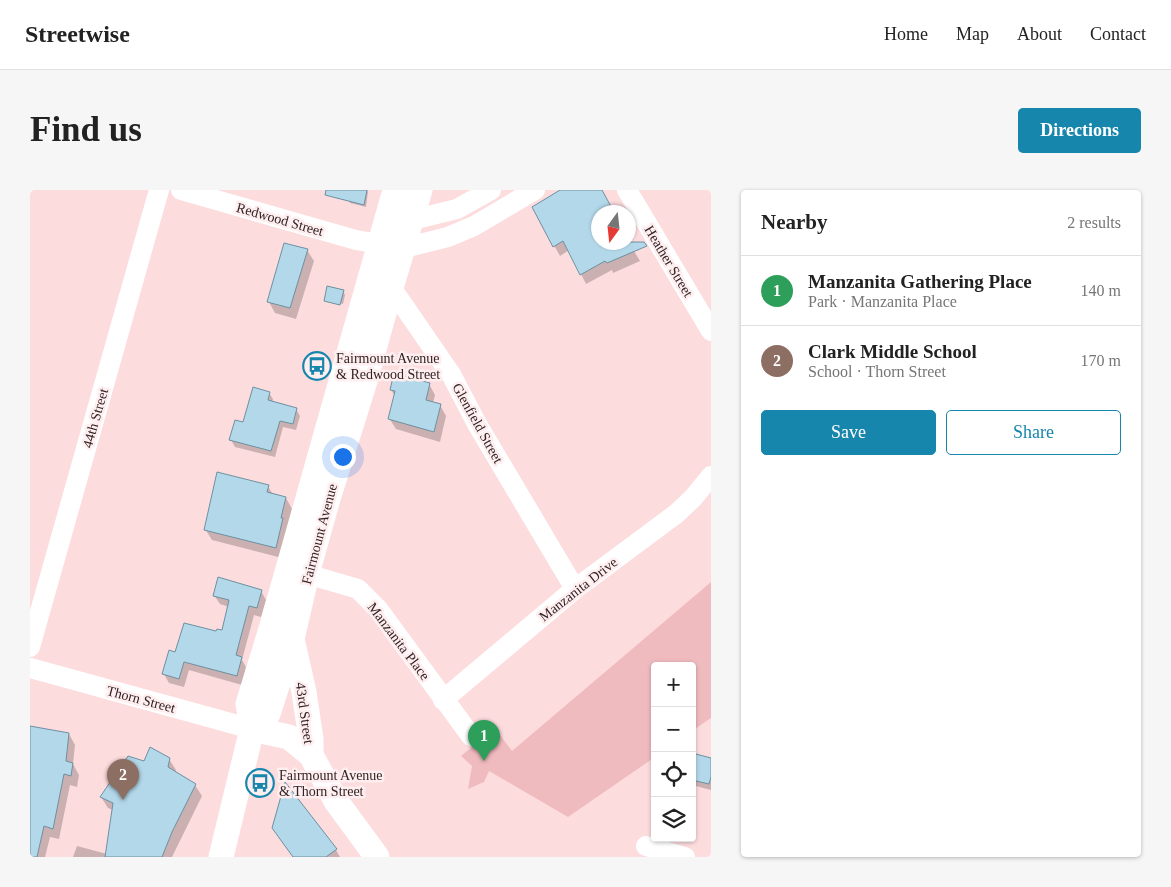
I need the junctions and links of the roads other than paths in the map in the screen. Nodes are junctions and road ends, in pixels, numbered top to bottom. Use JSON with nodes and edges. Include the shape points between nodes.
{"nodes":[{"id":1,"x":159,"y":190,"type":"edge"},
{"id":2,"x":181,"y":190,"type":"edge"},
{"id":3,"x":394,"y":190,"type":"edge"},
{"id":4,"x":420,"y":190,"type":"edge"},
{"id":5,"x":491,"y":190,"type":"edge"},
{"id":6,"x":535,"y":190,"type":"edge"},
{"id":7,"x":627,"y":190,"type":"edge"},
{"id":8,"x":412,"y":220,"type":"junction"},
{"id":9,"x":404,"y":248,"type":"junction"},
{"id":10,"x":377,"y":252,"type":"junction"},
{"id":11,"x":391,"y":288,"type":"junction"},
{"id":12,"x":711,"y":331,"type":"edge"},
{"id":13,"x":711,"y":476,"type":"edge"},
{"id":14,"x":307,"y":574,"type":"junction"},
{"id":15,"x":575,"y":589,"type":"junction"},
{"id":16,"x":292,"y":639,"type":"junction"},
{"id":17,"x":30,"y":647,"type":"edge"},
{"id":18,"x":30,"y":668,"type":"edge"},
{"id":19,"x":443,"y":700,"type":"junction"},
{"id":20,"x":252,"y":730,"type":"junction"},
{"id":21,"x":471,"y":736,"type":"dead end"},
{"id":22,"x":310,"y":755,"type":"junction"},
{"id":23,"x":646,"y":846,"type":"dead end"},
{"id":24,"x":221,"y":857,"type":"edge"},
{"id":25,"x":377,"y":857,"type":"edge"},
{"id":26,"x":685,"y":857,"type":"edge"}],
"edges":[{"from":1,"to":17,"type":"street","name":"44th Street"},
{"from":2,"to":10,"type":"street","name":"Redwood Street","via":[[356,240]]},
{"from":3,"to":10,"type":"main road","name":"Fairmount Avenue"},
{"from":4,"to":8,"type":"main road","name":"Fairmount Avenue"},
{"from":5,"to":8,"type":"street","via":[[457,209]]},
{"from":6,"to":9,"type":"street","via":[[474,226],[448,237]]},
{"from":7,"to":12,"type":"street","name":"Heather Street"},
{"from":8,"to":9,"type":"main road","name":"Fairmount Avenue"},
{"from":8,"to":10,"type":"street","via":[[395,230]]},
{"from":9,"to":10,"type":"street","name":"Redwood Street"},
{"from":9,"to":11,"type":"main road","name":"Fairmount Avenue"},
{"from":10,"to":11,"type":"street","name":"Glenfield Street"},
{"from":10,"to":20,"type":"main road","name":"Fairmount Avenue","via":[[248,704]]},
{"from":11,"to":14,"type":"main road","name":"Fairmount Avenue"},
{"from":11,"to":15,"type":"street","name":"Glenfield Street","via":[[452,376]]},
{"from":13,"to":15,"type":"street","name":"Manzanita Drive","via":[[676,514]]},
{"from":14,"to":16,"type":"main road","name":"Fairmount Avenue"},
{"from":14,"to":19,"type":"street","name":"Manzanita Place","via":[[358,589],[378,610]]},
{"from":15,"to":19,"type":"street","name":"Manzanita Drive"},
{"from":16,"to":20,"type":"main road","name":"Fairmount Avenue","via":[[268,714]]},
{"from":16,"to":22,"type":"main road","name":"43rd Street","via":[[304,692]]},
{"from":18,"to":20,"type":"street","name":"Thorn Street"},
{"from":19,"to":21,"type":"street","name":"Manzanita Place"},
{"from":20,"to":22,"type":"main road","via":[[290,737]]},
{"from":20,"to":24,"type":"main road","name":"Fairmount Avenue"},
{"from":22,"to":25,"type":"main road","name":"43rd Street","via":[[336,801]]},
{"from":23,"to":26,"type":"street"}]}
